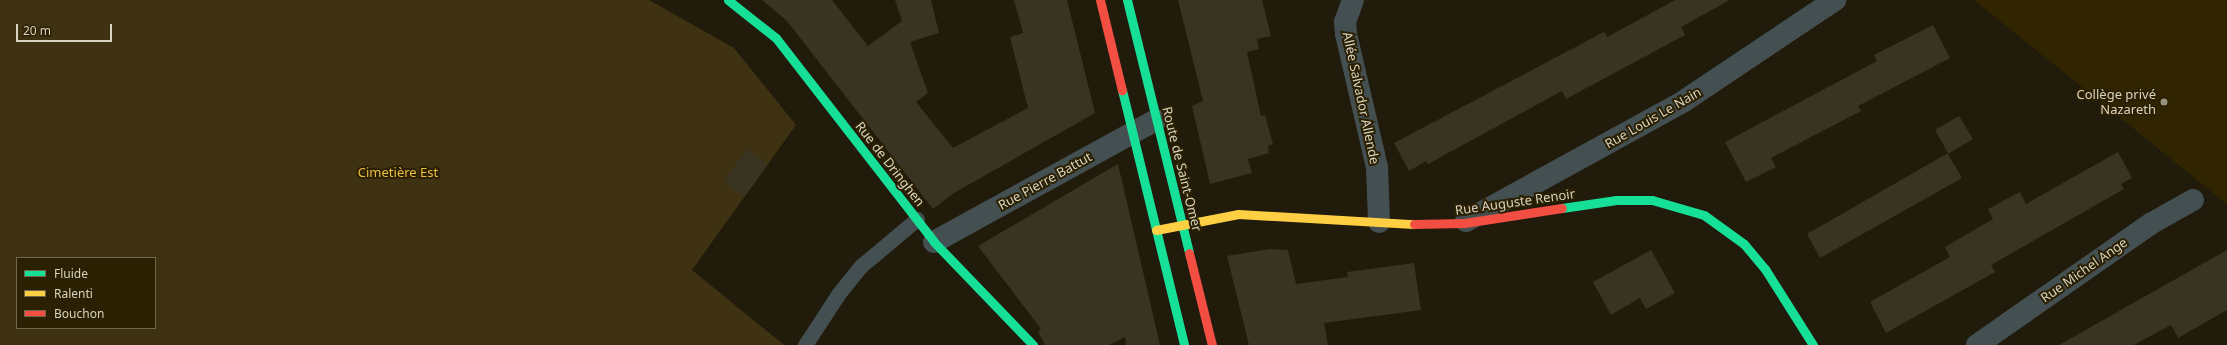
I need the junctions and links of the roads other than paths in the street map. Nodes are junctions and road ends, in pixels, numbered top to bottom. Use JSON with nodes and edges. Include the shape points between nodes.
{"nodes":[{"id":1,"x":728,"y":0,"type":"edge"},
{"id":2,"x":1100,"y":0,"type":"edge"},
{"id":3,"x":1127,"y":0,"type":"edge"},
{"id":4,"x":1353,"y":0,"type":"edge"},
{"id":5,"x":1835,"y":0,"type":"edge"},
{"id":6,"x":1156,"y":120,"type":"junction"},
{"id":7,"x":1132,"y":133,"type":"junction"},
{"id":8,"x":2193,"y":200,"type":"dead end"},
{"id":9,"x":917,"y":219,"type":"junction"},
{"id":10,"x":1182,"y":222,"type":"junction"},
{"id":11,"x":1379,"y":222,"type":"junction"},
{"id":12,"x":1464,"y":223,"type":"junction"},
{"id":13,"x":1156,"y":230,"type":"junction"},
{"id":14,"x":934,"y":242,"type":"junction"},
{"id":15,"x":805,"y":345,"type":"edge"},
{"id":16,"x":1033,"y":345,"type":"edge"},
{"id":17,"x":1184,"y":345,"type":"edge"},
{"id":18,"x":1212,"y":345,"type":"edge"},
{"id":19,"x":1813,"y":345,"type":"edge"},
{"id":20,"x":1978,"y":345,"type":"edge"}],
"edges":[{"from":1,"to":9,"type":"street","name":"Rue de Dringhen","via":[[776,38]]},
{"from":2,"to":7,"type":"street"},
{"from":3,"to":6,"type":"street","name":"Route de Saint-Omer"},
{"from":4,"to":11,"type":"street","name":"Allée Salvador Allende","via":[[1345,22],[1346,34],[1377,167]]},
{"from":5,"to":12,"type":"street","name":"Rue Louis Le Nain","via":[[1684,101]]},
{"from":6,"to":7,"type":"street","name":"Rue Pierre Battut"},
{"from":6,"to":10,"type":"street","name":"Route de Saint-Omer"},
{"from":7,"to":13,"type":"street"},
{"from":7,"to":14,"type":"street","name":"Rue Pierre Battut"},
{"from":8,"to":20,"type":"street","name":"Rue Michel Ange","via":[[2152,223]]},
{"from":9,"to":14,"type":"street","name":"Rue de Dringhen"},
{"from":9,"to":15,"type":"lane","via":[[861,266]]},
{"from":10,"to":11,"type":"street","name":"Rue Auguste Renoir","via":[[1255,214]]},
{"from":10,"to":13,"type":"street","name":"Rue Auguste Renoir"},
{"from":10,"to":18,"type":"street","name":"Route de Saint-Omer"},
{"from":11,"to":12,"type":"street","name":"Rue Auguste Renoir"},
{"from":12,"to":19,"type":"street","name":"Rue Auguste Renoir","via":[[1616,200],[1652,200],[1687,208],[1718,223],[1744,244],[1764,269]]},
{"from":13,"to":17,"type":"street"},
{"from":14,"to":16,"type":"street","name":"Rue de Dringhen"}]}
